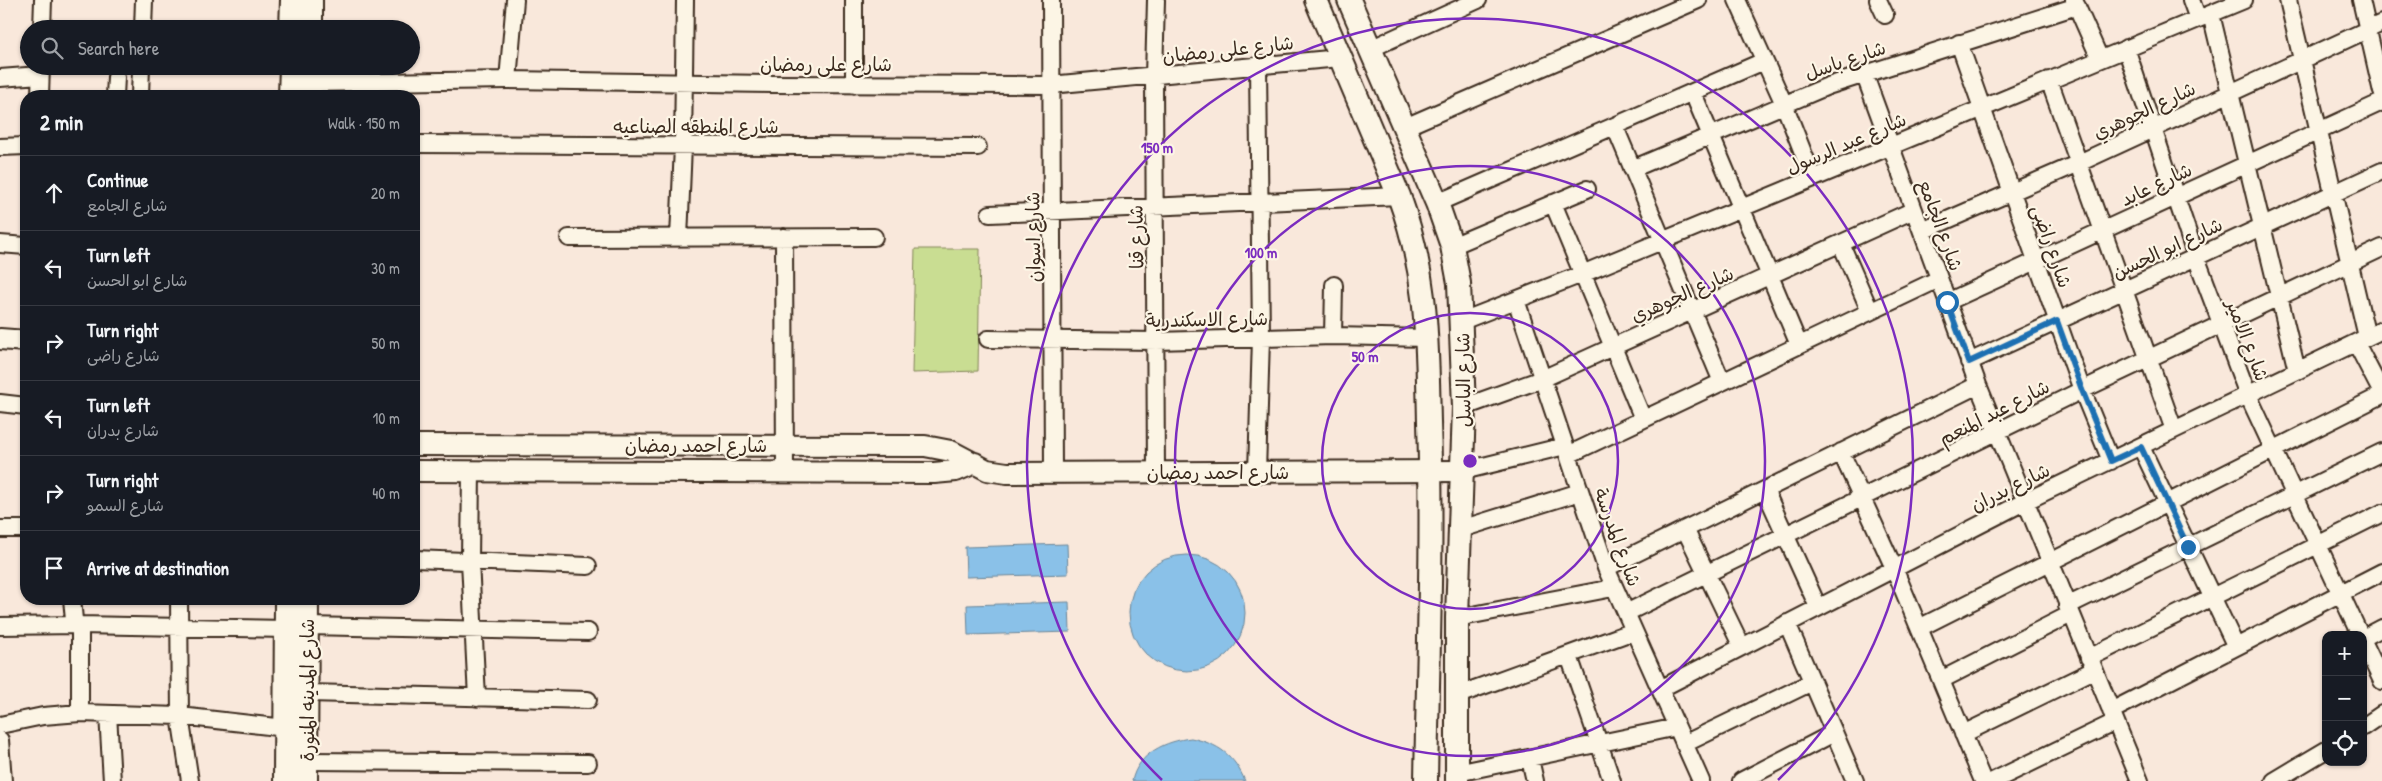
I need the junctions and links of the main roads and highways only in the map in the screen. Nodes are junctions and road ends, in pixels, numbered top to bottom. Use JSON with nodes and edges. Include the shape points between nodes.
{"nodes":[{"id":1,"x":292,"y":0,"type":"edge"},
{"id":2,"x":311,"y":0,"type":"edge"},
{"id":3,"x":1316,"y":0,"type":"edge"},
{"id":4,"x":1349,"y":0,"type":"edge"},
{"id":5,"x":291,"y":20,"type":"edge"},
{"id":6,"x":311,"y":20,"type":"edge"},
{"id":7,"x":290,"y":75,"type":"edge"},
{"id":8,"x":290,"y":90,"type":"edge"},
{"id":9,"x":288,"y":605,"type":"edge"},
{"id":10,"x":305,"y":605,"type":"edge"},
{"id":11,"x":296,"y":627,"type":"junction"},
{"id":12,"x":306,"y":771,"type":"edge"},
{"id":13,"x":1457,"y":777,"type":"edge"},
{"id":14,"x":286,"y":781,"type":"edge"},
{"id":15,"x":1426,"y":781,"type":"edge"}],
"edges":[{"from":1,"to":5,"type":"main road"},
{"from":2,"to":6,"type":"main road"},
{"from":3,"to":15,"type":"main road","name":"شارع الباسل","via":[[1399,196],[1418,261],[1426,309],[1431,471]]},
{"from":4,"to":13,"type":"main road","name":"شارع الباسل","via":[[1437,203],[1452,246],[1460,283],[1464,470],[1457,618]]},
{"from":7,"to":8,"type":"main road"},
{"from":9,"to":11,"type":"main road","name":"شارع المدينه المنورة"},
{"from":10,"to":11,"type":"main road","name":"شارع المدينه المنورة"},
{"from":11,"to":12,"type":"main road","name":"شارع المدينه المنورة","via":[[308,693]]},
{"from":11,"to":14,"type":"main road","name":"شارع المدينه المنورة","via":[[286,728]]}]}
